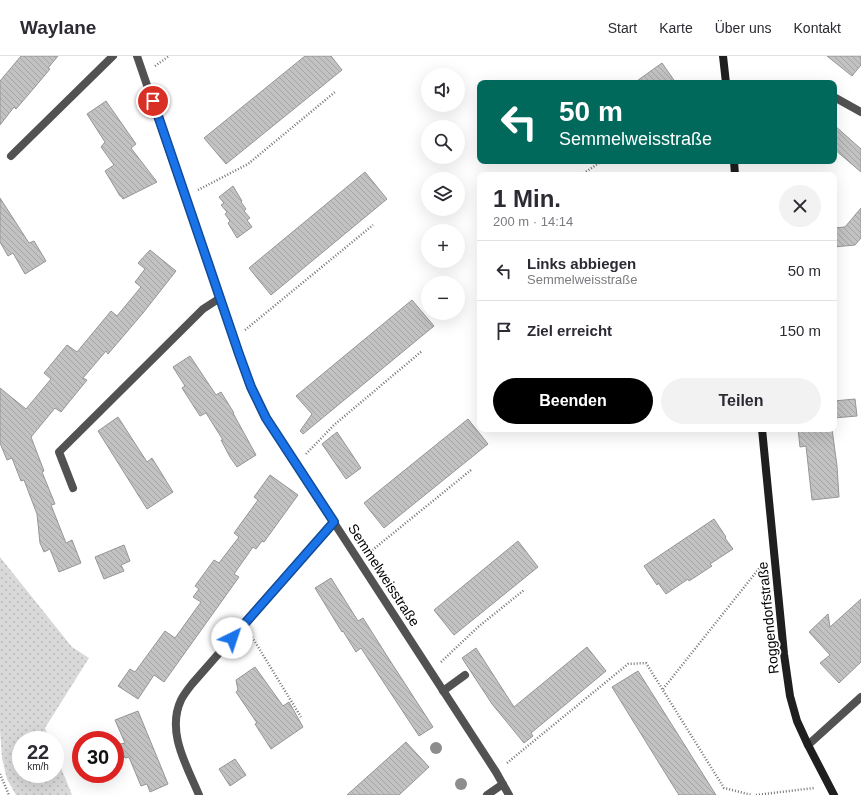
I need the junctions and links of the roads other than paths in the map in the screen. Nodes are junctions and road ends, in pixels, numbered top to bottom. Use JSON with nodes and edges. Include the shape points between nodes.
{"nodes":[{"id":1,"x":113,"y":56,"type":"edge"},
{"id":2,"x":137,"y":56,"type":"edge"},
{"id":3,"x":723,"y":56,"type":"edge"},
{"id":4,"x":726,"y":80,"type":"edge"},
{"id":5,"x":837,"y":99,"type":"edge"},
{"id":6,"x":861,"y":112,"type":"edge"},
{"id":7,"x":11,"y":156,"type":"dead end"},
{"id":8,"x":220,"y":298,"type":"junction"},
{"id":9,"x":762,"y":432,"type":"edge"},
{"id":10,"x":73,"y":488,"type":"dead end"},
{"id":11,"x":334,"y":522,"type":"junction"},
{"id":12,"x":465,"y":675,"type":"dead end"},
{"id":13,"x":443,"y":691,"type":"junction"},
{"id":14,"x":861,"y":697,"type":"edge"},
{"id":15,"x":808,"y":745,"type":"junction"},
{"id":16,"x":503,"y":784,"type":"junction"},
{"id":17,"x":199,"y":795,"type":"edge"},
{"id":18,"x":487,"y":795,"type":"edge"},
{"id":19,"x":509,"y":795,"type":"edge"},
{"id":20,"x":834,"y":795,"type":"edge"}],
"edges":[{"from":1,"to":7,"type":"street"},
{"from":2,"to":8,"type":"street","name":"Semmelweisstraße"},
{"from":3,"to":4,"type":"street"},
{"from":5,"to":6,"type":"street"},
{"from":8,"to":10,"type":"street","via":[[203,309],[59,452]]},
{"from":8,"to":11,"type":"street","name":"Semmelweisstraße","via":[[251,387],[266,418]]},
{"from":9,"to":15,"type":"street","name":"Roggendorfstraße","via":[[790,696]]},
{"from":11,"to":13,"type":"street","name":"Semmelweisstraße"},
{"from":11,"to":17,"type":"street","via":[[181,699],[177,711],[177,737]]},
{"from":12,"to":13,"type":"street"},
{"from":13,"to":16,"type":"street","name":"Semmelweisstraße"},
{"from":14,"to":15,"type":"street"},
{"from":15,"to":20,"type":"street","name":"Roggendorfstraße"},
{"from":16,"to":18,"type":"street"},
{"from":16,"to":19,"type":"street","name":"Semmelweisstraße"}]}
